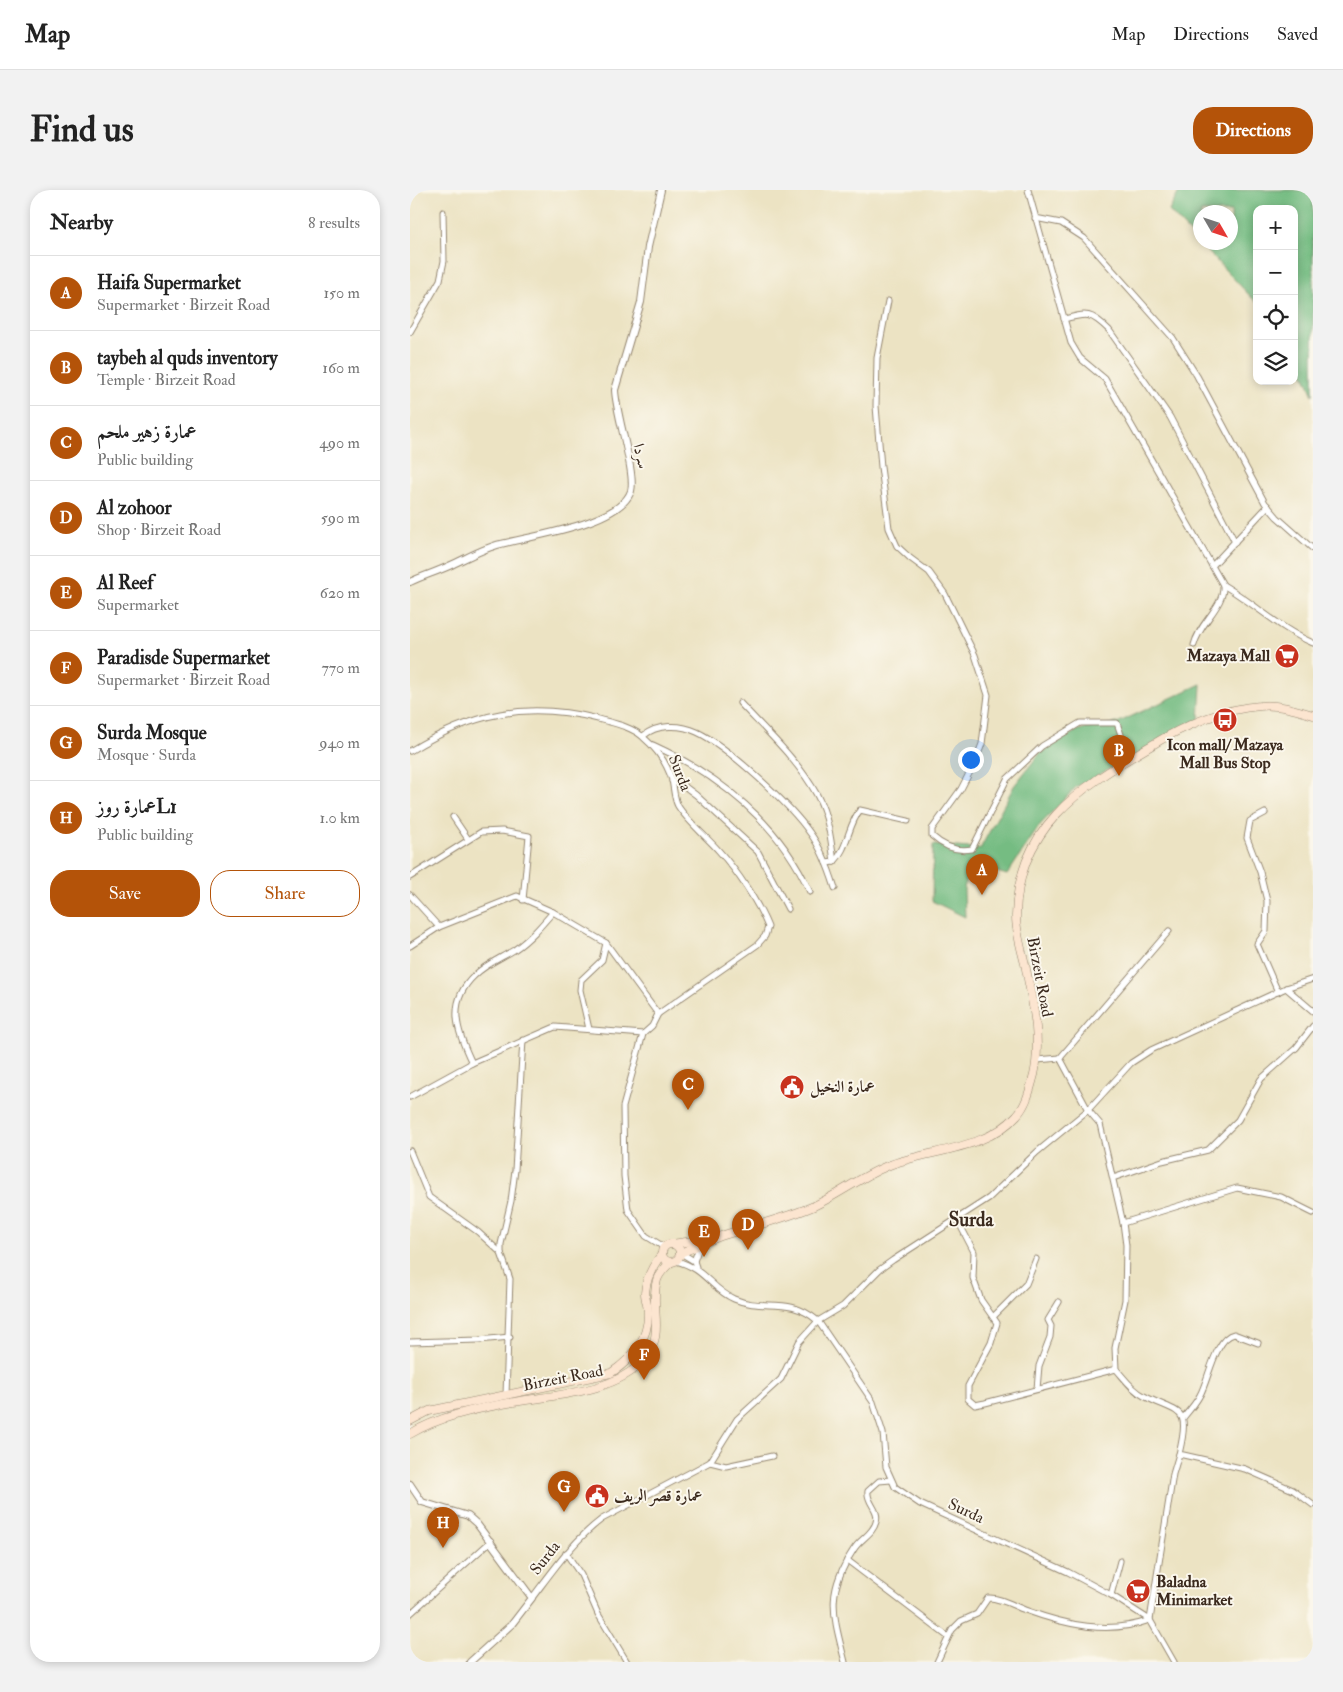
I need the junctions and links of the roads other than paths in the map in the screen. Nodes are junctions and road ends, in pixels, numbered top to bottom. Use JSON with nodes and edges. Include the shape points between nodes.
{"nodes":[{"id":1,"x":661,"y":190,"type":"edge"},
{"id":2,"x":1028,"y":190,"type":"edge"},
{"id":3,"x":443,"y":212,"type":"dead end"},
{"id":4,"x":1035,"y":218,"type":"junction"},
{"id":5,"x":888,"y":301,"type":"dead end"},
{"id":6,"x":1064,"y":319,"type":"junction"},
{"id":7,"x":410,"y":332,"type":"edge"},
{"id":8,"x":1268,"y":506,"type":"junction"},
{"id":9,"x":1235,"y":542,"type":"junction"},
{"id":10,"x":1313,"y":549,"type":"edge"},
{"id":11,"x":1212,"y":566,"type":"junction"},
{"id":12,"x":410,"y":582,"type":"edge"},
{"id":13,"x":1223,"y":585,"type":"junction"},
{"id":14,"x":1313,"y":644,"type":"edge"},
{"id":15,"x":1194,"y":645,"type":"dead end"},
{"id":16,"x":740,"y":703,"type":"dead end"},
{"id":17,"x":1313,"y":715,"type":"edge"},
{"id":18,"x":643,"y":736,"type":"junction"},
{"id":19,"x":650,"y":744,"type":"junction"},
{"id":20,"x":410,"y":751,"type":"edge"},
{"id":21,"x":1129,"y":758,"type":"junction"},
{"id":22,"x":672,"y":781,"type":"junction"},
{"id":23,"x":1265,"y":814,"type":"dead end"},
{"id":24,"x":453,"y":817,"type":"dead end"},
{"id":25,"x":908,"y":821,"type":"dead end"},
{"id":26,"x":468,"y":839,"type":"junction"},
{"id":27,"x":834,"y":862,"type":"junction"},
{"id":28,"x":826,"y":863,"type":"junction"},
{"id":29,"x":410,"y":877,"type":"edge"},
{"id":30,"x":835,"y":888,"type":"dead end"},
{"id":31,"x":810,"y":892,"type":"dead end"},
{"id":32,"x":410,"y":895,"type":"edge"},
{"id":33,"x":522,"y":900,"type":"junction"},
{"id":34,"x":788,"y":909,"type":"dead end"},
{"id":35,"x":552,"y":912,"type":"junction"},
{"id":36,"x":439,"y":927,"type":"junction"},
{"id":37,"x":1168,"y":931,"type":"dead end"},
{"id":38,"x":606,"y":942,"type":"junction"},
{"id":39,"x":410,"y":946,"type":"edge"},
{"id":40,"x":1313,"y":979,"type":"edge"},
{"id":41,"x":1286,"y":988,"type":"junction"},
{"id":42,"x":1278,"y":992,"type":"junction"},
{"id":43,"x":1313,"y":1011,"type":"edge"},
{"id":44,"x":658,"y":1014,"type":"junction"},
{"id":45,"x":1313,"y":1026,"type":"edge"},
{"id":46,"x":589,"y":1029,"type":"junction"},
{"id":47,"x":644,"y":1034,"type":"junction"},
{"id":48,"x":523,"y":1040,"type":"junction"},
{"id":49,"x":1060,"y":1058,"type":"junction"},
{"id":50,"x":1037,"y":1060,"type":"junction"},
{"id":51,"x":472,"y":1063,"type":"junction"},
{"id":52,"x":410,"y":1097,"type":"edge"},
{"id":53,"x":1088,"y":1110,"type":"junction"},
{"id":54,"x":410,"y":1151,"type":"edge"},
{"id":55,"x":1113,"y":1178,"type":"junction"},
{"id":56,"x":1313,"y":1214,"type":"edge"},
{"id":57,"x":957,"y":1219,"type":"junction"},
{"id":58,"x":1123,"y":1223,"type":"junction"},
{"id":59,"x":719,"y":1237,"type":"junction"},
{"id":60,"x":700,"y":1245,"type":"junction"},
{"id":61,"x":666,"y":1249,"type":"junction"},
{"id":62,"x":501,"y":1253,"type":"junction"},
{"id":63,"x":680,"y":1253,"type":"junction"},
{"id":64,"x":1036,"y":1259,"type":"dead end"},
{"id":65,"x":694,"y":1261,"type":"junction"},
{"id":66,"x":673,"y":1262,"type":"junction"},
{"id":67,"x":696,"y":1267,"type":"junction"},
{"id":68,"x":1060,"y":1302,"type":"dead end"},
{"id":69,"x":993,"y":1317,"type":"junction"},
{"id":70,"x":818,"y":1321,"type":"junction"},
{"id":71,"x":510,"y":1337,"type":"junction"},
{"id":72,"x":410,"y":1342,"type":"edge"},
{"id":73,"x":1258,"y":1343,"type":"dead end"},
{"id":74,"x":1116,"y":1368,"type":"junction"},
{"id":75,"x":1037,"y":1389,"type":"junction"},
{"id":76,"x":506,"y":1395,"type":"junction"},
{"id":77,"x":506,"y":1404,"type":"junction"},
{"id":78,"x":1183,"y":1418,"type":"junction"},
{"id":79,"x":410,"y":1421,"type":"edge"},
{"id":80,"x":410,"y":1434,"type":"edge"},
{"id":81,"x":1179,"y":1454,"type":"junction"},
{"id":82,"x":772,"y":1456,"type":"dead end"},
{"id":83,"x":710,"y":1462,"type":"junction"},
{"id":84,"x":891,"y":1480,"type":"junction"},
{"id":85,"x":410,"y":1484,"type":"edge"},
{"id":86,"x":1313,"y":1505,"type":"edge"},
{"id":87,"x":491,"y":1541,"type":"junction"},
{"id":88,"x":566,"y":1553,"type":"junction"},
{"id":89,"x":847,"y":1560,"type":"junction"},
{"id":90,"x":1120,"y":1561,"type":"dead end"},
{"id":91,"x":1111,"y":1595,"type":"junction"},
{"id":92,"x":532,"y":1598,"type":"junction"},
{"id":93,"x":410,"y":1614,"type":"edge"},
{"id":94,"x":1150,"y":1620,"type":"junction"},
{"id":95,"x":947,"y":1636,"type":"junction"},
{"id":96,"x":470,"y":1662,"type":"edge"},
{"id":97,"x":627,"y":1662,"type":"edge"},
{"id":98,"x":845,"y":1662,"type":"edge"},
{"id":99,"x":937,"y":1662,"type":"edge"},
{"id":100,"x":1174,"y":1662,"type":"edge"}],
"edges":[{"from":1,"to":12,"type":"street","name":"سردا","via":[[648,247],[641,302],[615,390],[632,479],[631,492],[624,502],[601,517],[544,536],[500,544]]},
{"from":2,"to":4,"type":"street"},
{"from":3,"to":7,"type":"street","via":[[440,280]]},
{"from":4,"to":6,"type":"street"},
{"from":4,"to":8,"type":"street","via":[[1061,223],[1084,238],[1173,338]]},
{"from":5,"to":21,"type":"street","via":[[877,358],[876,406],[889,528],[897,546],[929,572],[945,594],[975,655],[988,695],[982,744],[975,762],[961,789],[932,829],[932,836],[950,848],[972,849],[1008,780],[1042,746],[1080,723],[1117,723]]},
{"from":6,"to":9,"type":"street","via":[[1090,314],[1109,330],[1170,417]]},
{"from":6,"to":11,"type":"street","via":[[1075,350],[1105,379]]},
{"from":8,"to":9,"type":"street"},
{"from":8,"to":10,"type":"street"},
{"from":9,"to":11,"type":"street"},
{"from":11,"to":13,"type":"street"},
{"from":13,"to":14,"type":"street"},
{"from":13,"to":15,"type":"street","via":[[1223,597],[1199,630]]},
{"from":16,"to":27,"type":"street","via":[[781,747],[817,795],[825,815]]},
{"from":17,"to":21,"type":"main road","name":"Birzeit Road","via":[[1262,705],[1245,708],[1194,722]]},
{"from":18,"to":19,"type":"street","name":"Surda"},
{"from":18,"to":20,"type":"street","name":"Surda","via":[[573,713],[512,711],[456,727]]},
{"from":18,"to":28,"type":"street","via":[[650,730],[668,726],[696,732],[721,747],[790,808],[811,834]]},
{"from":19,"to":22,"type":"street","name":"Surda","via":[[660,755]]},
{"from":19,"to":31,"type":"street","via":[[717,779],[783,844]]},
{"from":21,"to":50,"type":"main road","name":"Birzeit Road","via":[[1067,802],[1047,824],[1024,864],[1016,917],[1034,1011]]},
{"from":22,"to":34,"type":"street","via":[[696,795],[758,852]]},
{"from":22,"to":44,"type":"street","name":"Surda","via":[[678,806],[721,853],[768,927],[757,945]]},
{"from":23,"to":42,"type":"street","via":[[1250,821],[1247,838],[1267,900],[1266,931],[1257,944]]},
{"from":24,"to":26,"type":"street"},
{"from":25,"to":27,"type":"street","via":[[860,810]]},
{"from":26,"to":29,"type":"street"},
{"from":26,"to":33,"type":"street","via":[[481,832],[502,831],[529,836]]},
{"from":27,"to":28,"type":"street"},
{"from":28,"to":30,"type":"street"},
{"from":32,"to":36,"type":"street"},
{"from":33,"to":35,"type":"street"},
{"from":33,"to":36,"type":"street","via":[[517,896]]},
{"from":35,"to":38,"type":"street"},
{"from":35,"to":51,"type":"street","via":[[533,935],[475,975],[457,998],[460,1039]]},
{"from":36,"to":39,"type":"street"},
{"from":37,"to":49,"type":"street"},
{"from":38,"to":44,"type":"street"},
{"from":38,"to":46,"type":"street","via":[[602,960],[581,980],[580,990]]},
{"from":40,"to":41,"type":"street"},
{"from":41,"to":42,"type":"street"},
{"from":41,"to":43,"type":"street"},
{"from":42,"to":53,"type":"street","via":[[1151,1050],[1131,1063]]},
{"from":44,"to":47,"type":"street","name":"Surda"},
{"from":45,"to":55,"type":"street","via":[[1296,1048],[1261,1079],[1238,1120],[1208,1150]]},
{"from":46,"to":47,"type":"street"},
{"from":46,"to":48,"type":"street","via":[[555,1027]]},
{"from":47,"to":61,"type":"street","name":"Surda","via":[[623,1107],[624,1176],[628,1210],[646,1236]]},
{"from":48,"to":51,"type":"street"},
{"from":48,"to":62,"type":"street","via":[[516,1162]]},
{"from":49,"to":50,"type":"street"},
{"from":49,"to":53,"type":"street"},
{"from":50,"to":59,"type":"main road","name":"Birzeit Road","via":[[1025,1103],[1018,1115],[998,1132],[978,1141],[887,1166],[816,1205]]},
{"from":51,"to":52,"type":"street"},
{"from":53,"to":55,"type":"street","via":[[1100,1124]]},
{"from":53,"to":57,"type":"street","via":[[989,1198]]},
{"from":54,"to":62,"type":"street","via":[[429,1197]]},
{"from":55,"to":58,"type":"street"},
{"from":56,"to":58,"type":"street","via":[[1281,1197],[1237,1188]]},
{"from":57,"to":69,"type":"street","via":[[974,1252],[973,1278],[981,1300]]},
{"from":57,"to":70,"type":"street","via":[[879,1270],[843,1306]]},
{"from":58,"to":74,"type":"street","via":[[1125,1300],[1115,1348]]},
{"from":59,"to":60,"type":"main road"},
{"from":59,"to":61,"type":"main road"},
{"from":60,"to":63,"type":"main road"},
{"from":60,"to":65,"type":"street"},
{"from":61,"to":63,"type":"main road","via":[[678,1247]]},
{"from":61,"to":66,"type":"main road","via":[[666,1261]]},
{"from":61,"to":76,"type":"main road","name":"Birzeit Road","via":[[650,1271],[645,1294],[646,1331],[626,1363],[611,1373]]},
{"from":62,"to":71,"type":"street","via":[[510,1279]]},
{"from":63,"to":65,"type":"street"},
{"from":63,"to":66,"type":"main road","name":"Birzeit Road"},
{"from":64,"to":69,"type":"street","via":[[1026,1284]]},
{"from":65,"to":67,"type":"street"},
{"from":66,"to":67,"type":"street"},
{"from":66,"to":77,"type":"main road","name":"Birzeit Road","via":[[657,1281],[658,1323],[654,1342],[644,1360],[630,1373],[613,1382]]},
{"from":67,"to":70,"type":"street","via":[[735,1299],[796,1306]]},
{"from":68,"to":75,"type":"street","via":[[1048,1320],[1050,1337],[1038,1366]]},
{"from":69,"to":75,"type":"street","via":[[997,1323],[991,1343],[968,1386],[968,1399],[975,1404],[985,1403]]},
{"from":70,"to":83,"type":"street","via":[[799,1342],[781,1379],[737,1419]]},
{"from":70,"to":84,"type":"street","via":[[873,1402],[883,1433],[884,1457]]},
{"from":71,"to":72,"type":"street"},
{"from":71,"to":76,"type":"street"},
{"from":73,"to":78,"type":"street","via":[[1234,1334],[1224,1339],[1200,1397]]},
{"from":74,"to":75,"type":"street"},
{"from":74,"to":78,"type":"street","via":[[1138,1392],[1177,1410]]},
{"from":76,"to":77,"type":"main road"},
{"from":76,"to":79,"type":"main road","name":"Birzeit Road","via":[[429,1411]]},
{"from":77,"to":80,"type":"main road","name":"Birzeit Road","via":[[432,1422]]},
{"from":78,"to":81,"type":"street"},
{"from":81,"to":86,"type":"street","via":[[1245,1468],[1293,1490]]},
{"from":81,"to":94,"type":"street"},
{"from":82,"to":83,"type":"street","via":[[726,1466]]},
{"from":83,"to":88,"type":"street","name":"Surda","via":[[602,1519]]},
{"from":84,"to":89,"type":"street","via":[[879,1481],[868,1491],[868,1499],[877,1513],[876,1523]]},
{"from":84,"to":91,"type":"street","name":"Surda","via":[[920,1504]]},
{"from":85,"to":87,"type":"street","via":[[422,1502],[468,1516]]},
{"from":87,"to":92,"type":"street"},
{"from":87,"to":93,"type":"street"},
{"from":88,"to":92,"type":"street","name":"Surda"},
{"from":88,"to":97,"type":"street"},
{"from":89,"to":95,"type":"street"},
{"from":89,"to":98,"type":"street","via":[[836,1583],[832,1606]]},
{"from":90,"to":91,"type":"street"},
{"from":91,"to":94,"type":"street","name":"Surda"},
{"from":92,"to":96,"type":"street","name":"Surda","via":[[512,1624]]},
{"from":94,"to":95,"type":"street","via":[[1130,1627],[1083,1626],[1056,1621],[992,1598],[984,1602],[977,1614],[956,1626]]},
{"from":94,"to":100,"type":"street","name":"Surda"},
{"from":95,"to":99,"type":"street"}]}
